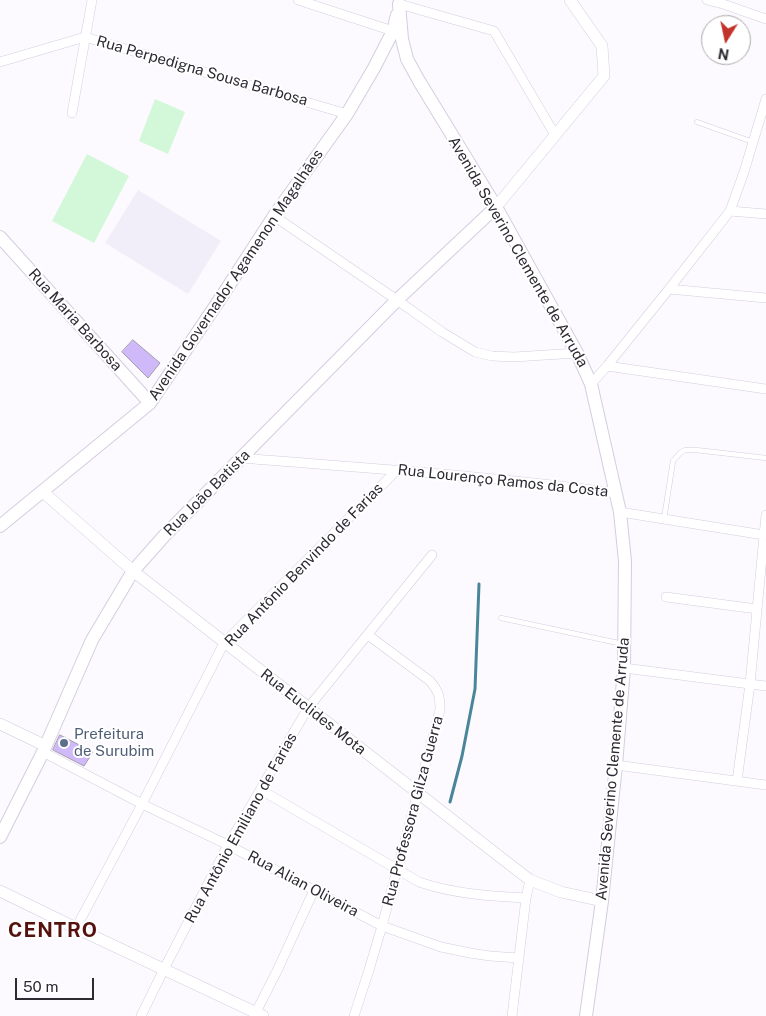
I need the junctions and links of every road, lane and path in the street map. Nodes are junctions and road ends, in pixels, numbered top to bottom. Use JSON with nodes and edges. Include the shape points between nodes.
{"nodes":[{"id":1,"x":92,"y":0,"type":"edge"},
{"id":2,"x":298,"y":0,"type":"edge"},
{"id":3,"x":570,"y":0,"type":"edge"},
{"id":4,"x":707,"y":0,"type":"edge"},
{"id":5,"x":400,"y":2,"type":"edge"},
{"id":6,"x":766,"y":20,"type":"edge"},
{"id":7,"x":393,"y":31,"type":"junction"},
{"id":8,"x":85,"y":37,"type":"junction"},
{"id":9,"x":0,"y":62,"type":"edge"},
{"id":10,"x":766,"y":99,"type":"edge"},
{"id":11,"x":72,"y":112,"type":"dead end"},
{"id":12,"x":347,"y":114,"type":"junction"},
{"id":13,"x":697,"y":122,"type":"dead end"},
{"id":14,"x":555,"y":135,"type":"junction"},
{"id":15,"x":753,"y":142,"type":"junction"},
{"id":16,"x":496,"y":207,"type":"junction"},
{"id":17,"x":730,"y":211,"type":"junction"},
{"id":18,"x":766,"y":214,"type":"edge"},
{"id":19,"x":274,"y":216,"type":"junction"},
{"id":20,"x":0,"y":237,"type":"edge"},
{"id":21,"x":669,"y":289,"type":"junction"},
{"id":22,"x":766,"y":298,"type":"edge"},
{"id":23,"x":397,"y":300,"type":"junction"},
{"id":24,"x":577,"y":353,"type":"junction"},
{"id":25,"x":607,"y":366,"type":"junction"},
{"id":26,"x":591,"y":384,"type":"junction"},
{"id":27,"x":766,"y":389,"type":"edge"},
{"id":28,"x":150,"y":403,"type":"junction"},
{"id":29,"x":241,"y":458,"type":"junction"},
{"id":30,"x":766,"y":458,"type":"edge"},
{"id":31,"x":397,"y":470,"type":"junction"},
{"id":32,"x":43,"y":492,"type":"junction"},
{"id":33,"x":616,"y":493,"type":"junction"},
{"id":34,"x":620,"y":512,"type":"junction"},
{"id":35,"x":766,"y":515,"type":"edge"},
{"id":36,"x":664,"y":519,"type":"junction"},
{"id":37,"x":0,"y":526,"type":"edge"},
{"id":38,"x":764,"y":536,"type":"junction"},
{"id":39,"x":432,"y":555,"type":"dead end"},
{"id":40,"x":133,"y":571,"type":"junction"},
{"id":41,"x":666,"y":597,"type":"dead end"},
{"id":42,"x":757,"y":609,"type":"junction"},
{"id":43,"x":501,"y":618,"type":"dead end"},
{"id":44,"x":368,"y":635,"type":"junction"},
{"id":45,"x":224,"y":643,"type":"junction"},
{"id":46,"x":624,"y":645,"type":"junction"},
{"id":47,"x":624,"y":668,"type":"junction"},
{"id":48,"x":750,"y":684,"type":"junction"},
{"id":49,"x":766,"y":686,"type":"edge"},
{"id":50,"x":308,"y":708,"type":"junction"},
{"id":51,"x":0,"y":724,"type":"edge"},
{"id":52,"x":45,"y":749,"type":"junction"},
{"id":53,"x":616,"y":765,"type":"junction"},
{"id":54,"x":737,"y":781,"type":"junction"},
{"id":55,"x":766,"y":785,"type":"edge"},
{"id":56,"x":261,"y":790,"type":"junction"},
{"id":57,"x":418,"y":794,"type":"junction"},
{"id":58,"x":142,"y":804,"type":"junction"},
{"id":59,"x":0,"y":837,"type":"edge"},
{"id":60,"x":228,"y":845,"type":"junction"},
{"id":61,"x":396,"y":869,"type":"junction"},
{"id":62,"x":530,"y":880,"type":"junction"},
{"id":63,"x":314,"y":890,"type":"junction"},
{"id":64,"x":0,"y":891,"type":"edge"},
{"id":65,"x":526,"y":898,"type":"junction"},
{"id":66,"x":602,"y":901,"type":"junction"},
{"id":67,"x":382,"y":926,"type":"junction"},
{"id":68,"x":76,"y":928,"type":"junction"},
{"id":69,"x":519,"y":958,"type":"junction"},
{"id":70,"x":164,"y":969,"type":"junction"},
{"id":71,"x":258,"y":1015,"type":"edge"},
{"id":72,"x":141,"y":1016,"type":"edge"},
{"id":73,"x":354,"y":1016,"type":"edge"},
{"id":74,"x":512,"y":1016,"type":"edge"},
{"id":75,"x":586,"y":1016,"type":"edge"}],
"edges":[{"from":1,"to":8,"type":"street"},
{"from":2,"to":7,"type":"street"},
{"from":3,"to":14,"type":"street","via":[[602,46],[604,76]]},
{"from":4,"to":6,"type":"street"},
{"from":5,"to":7,"type":"main road","name":"Avenida Governador Agamenon Magalhães"},
{"from":5,"to":14,"type":"street","via":[[494,31]]},
{"from":5,"to":16,"type":"main road","name":"Avenida Severino Clemente de Arruda","via":[[402,39],[407,59]]},
{"from":7,"to":12,"type":"main road","name":"Avenida Governador Agamenon Magalhães"},
{"from":8,"to":9,"type":"street","name":"Rua Perpedigna Sousa Barbosa"},
{"from":8,"to":11,"type":"street"},
{"from":8,"to":12,"type":"street","name":"Rua Perpedigna Sousa Barbosa"},
{"from":10,"to":15,"type":"street"},
{"from":12,"to":19,"type":"main road","name":"Avenida Governador Agamenon Magalhães"},
{"from":13,"to":15,"type":"lane"},
{"from":14,"to":16,"type":"street"},
{"from":15,"to":17,"type":"street"},
{"from":16,"to":23,"type":"main road","name":"Rua João Batista"},
{"from":16,"to":24,"type":"main road","name":"Avenida Severino Clemente de Arruda"},
{"from":17,"to":18,"type":"street"},
{"from":17,"to":21,"type":"street"},
{"from":19,"to":23,"type":"street"},
{"from":19,"to":28,"type":"main road","name":"Avenida Governador Agamenon Magalhães"},
{"from":20,"to":28,"type":"main road","name":"Rua Maria Barbosa"},
{"from":21,"to":22,"type":"street"},
{"from":21,"to":25,"type":"street"},
{"from":23,"to":24,"type":"street","via":[[475,352],[514,357]]},
{"from":23,"to":29,"type":"main road","name":"Rua João Batista"},
{"from":24,"to":26,"type":"main road","name":"Avenida Severino Clemente de Arruda"},
{"from":25,"to":26,"type":"street"},
{"from":25,"to":27,"type":"street"},
{"from":26,"to":33,"type":"main road","name":"Avenida Severino Clemente de Arruda"},
{"from":28,"to":32,"type":"main road","name":"Avenida Governador Agamenon Magalhães"},
{"from":29,"to":31,"type":"street","name":"Rua Lourenço Ramos da Costa"},
{"from":29,"to":40,"type":"main road","name":"Rua João Batista"},
{"from":30,"to":36,"type":"lane","via":[[685,450],[673,461]]},
{"from":31,"to":33,"type":"street","name":"Rua Lourenço Ramos da Costa"},
{"from":31,"to":45,"type":"street","name":"Rua Antônio Benvindo de Farias"},
{"from":32,"to":37,"type":"main road","name":"Avenida Governador Agamenon Magalhães"},
{"from":32,"to":40,"type":"street","name":"Rua Euclides Mota"},
{"from":33,"to":34,"type":"main road","name":"Avenida Severino Clemente de Arruda"},
{"from":34,"to":36,"type":"street"},
{"from":34,"to":46,"type":"main road","name":"Avenida Severino Clemente de Arruda","via":[[626,561]]},
{"from":35,"to":38,"type":"street"},
{"from":36,"to":38,"type":"street"},
{"from":38,"to":42,"type":"street"},
{"from":39,"to":44,"type":"street","name":"Rua Antônio Emiliano de Farias"},
{"from":40,"to":45,"type":"street","name":"Rua Euclides Mota"},
{"from":40,"to":52,"type":"main road","name":"Rua João Batista","via":[[92,640]]},
{"from":41,"to":42,"type":"street"},
{"from":42,"to":48,"type":"street"},
{"from":43,"to":46,"type":"lane"},
{"from":44,"to":50,"type":"street","name":"Rua Antônio Emiliano de Farias"},
{"from":44,"to":57,"type":"street","name":"Rua Professora Gilza Guerra","via":[[430,681],[440,697],[440,710]]},
{"from":45,"to":50,"type":"street","name":"Rua Euclides Mota"},
{"from":45,"to":58,"type":"street","name":"Rua Antônio Benvindo de Farias"},
{"from":46,"to":47,"type":"main road","name":"Avenida Severino Clemente de Arruda"},
{"from":47,"to":48,"type":"street"},
{"from":47,"to":53,"type":"main road","name":"Avenida Severino Clemente de Arruda"},
{"from":48,"to":49,"type":"street"},
{"from":48,"to":54,"type":"street"},
{"from":50,"to":56,"type":"street","name":"Rua Antônio Emiliano de Farias"},
{"from":50,"to":57,"type":"street","name":"Rua Euclides Mota"},
{"from":51,"to":52,"type":"street"},
{"from":52,"to":58,"type":"street","name":"Rua Alian Oliveira"},
{"from":52,"to":59,"type":"main road","name":"Rua João Batista"},
{"from":53,"to":54,"type":"street"},
{"from":53,"to":66,"type":"main road","name":"Avenida Severino Clemente de Arruda"},
{"from":54,"to":55,"type":"street"},
{"from":56,"to":60,"type":"street","name":"Rua Antônio Emiliano de Farias"},
{"from":56,"to":61,"type":"street"},
{"from":57,"to":61,"type":"street","name":"Rua Professora Gilza Guerra"},
{"from":57,"to":62,"type":"street","name":"Rua Euclides Mota"},
{"from":58,"to":60,"type":"street","name":"Rua Alian Oliveira"},
{"from":58,"to":68,"type":"street","name":"Rua Antônio Benvindo de Farias"},
{"from":60,"to":63,"type":"street","name":"Rua Alian Oliveira"},
{"from":60,"to":70,"type":"street","name":"Rua Antônio Emiliano de Farias"},
{"from":61,"to":65,"type":"street","via":[[435,888]]},
{"from":61,"to":67,"type":"street","name":"Rua Professora Gilza Guerra"},
{"from":62,"to":65,"type":"street"},
{"from":62,"to":66,"type":"street","name":"Rua Euclides Mota","via":[[560,892]]},
{"from":63,"to":67,"type":"street","name":"Rua Alian Oliveira"},
{"from":63,"to":71,"type":"street"},
{"from":64,"to":68,"type":"street"},
{"from":65,"to":69,"type":"street"},
{"from":66,"to":75,"type":"main road","name":"Avenida Severino Clemente de Arruda"},
{"from":67,"to":69,"type":"street","name":"Rua Alian Oliveira","via":[[441,947]]},
{"from":67,"to":73,"type":"street","name":"Rua Professora Gilza Guerra"},
{"from":68,"to":70,"type":"street"},
{"from":69,"to":74,"type":"street"},
{"from":70,"to":71,"type":"street"},
{"from":70,"to":72,"type":"street","name":"Rua Antônio Emiliano de Farias"}]}
